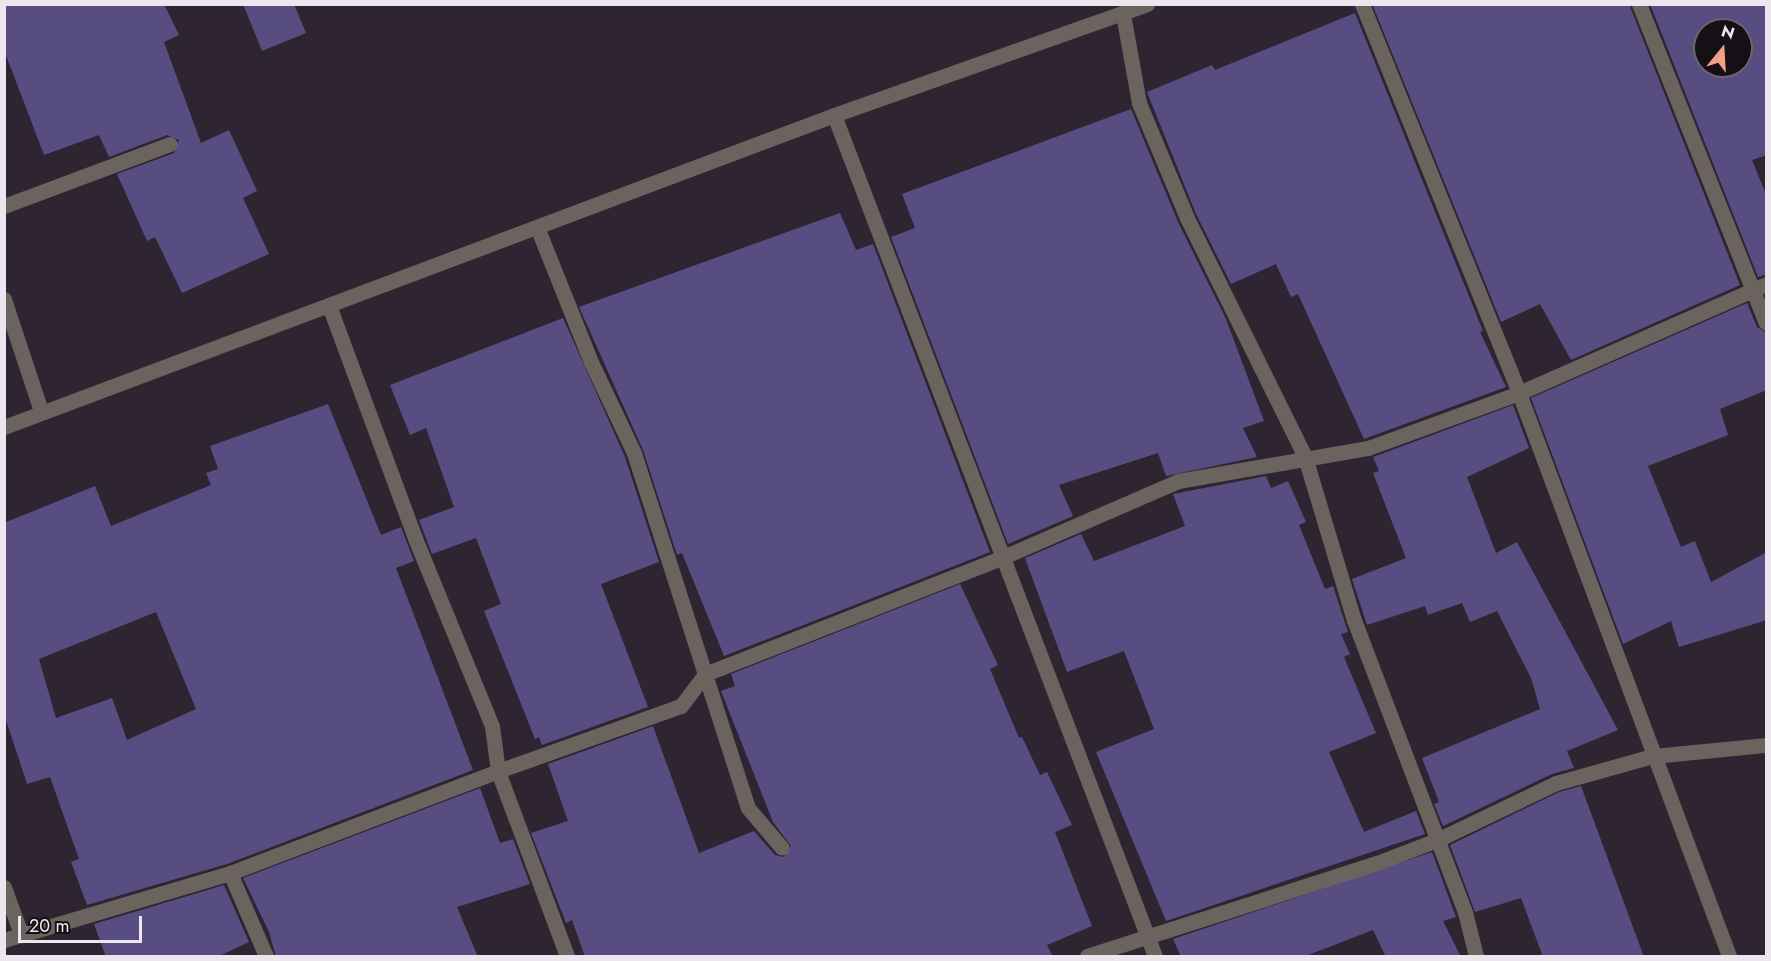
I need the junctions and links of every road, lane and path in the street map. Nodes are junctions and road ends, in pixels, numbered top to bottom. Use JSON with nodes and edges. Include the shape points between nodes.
{"nodes":[{"id":1,"x":1147,"y":4,"type":"edge"},
{"id":2,"x":1362,"y":4,"type":"edge"},
{"id":3,"x":1639,"y":4,"type":"edge"},
{"id":4,"x":1123,"y":14,"type":"junction"},
{"id":5,"x":834,"y":115,"type":"junction"},
{"id":6,"x":170,"y":144,"type":"dead end"},
{"id":7,"x":4,"y":206,"type":"edge"},
{"id":8,"x":537,"y":227,"type":"junction"},
{"id":9,"x":1760,"y":286,"type":"edge"},
{"id":10,"x":4,"y":299,"type":"edge"},
{"id":11,"x":329,"y":305,"type":"junction"},
{"id":12,"x":1767,"y":322,"type":"edge"},
{"id":13,"x":1519,"y":393,"type":"junction"},
{"id":14,"x":41,"y":411,"type":"junction"},
{"id":15,"x":4,"y":428,"type":"edge"},
{"id":16,"x":1305,"y":457,"type":"junction"},
{"id":17,"x":1001,"y":558,"type":"junction"},
{"id":18,"x":705,"y":674,"type":"junction"},
{"id":19,"x":1767,"y":745,"type":"edge"},
{"id":20,"x":1653,"y":756,"type":"junction"},
{"id":21,"x":498,"y":771,"type":"junction"},
{"id":22,"x":1437,"y":840,"type":"junction"},
{"id":23,"x":782,"y":848,"type":"dead end"},
{"id":24,"x":230,"y":873,"type":"junction"},
{"id":25,"x":4,"y":887,"type":"edge"},
{"id":26,"x":21,"y":934,"type":"junction"},
{"id":27,"x":1147,"y":935,"type":"junction"},
{"id":28,"x":4,"y":940,"type":"edge"},
{"id":29,"x":266,"y":957,"type":"edge"},
{"id":30,"x":567,"y":957,"type":"edge"},
{"id":31,"x":1087,"y":957,"type":"edge"},
{"id":32,"x":1155,"y":957,"type":"edge"},
{"id":33,"x":1476,"y":957,"type":"edge"},
{"id":34,"x":1729,"y":957,"type":"edge"}],
"edges":[{"from":1,"to":4,"type":"street"},
{"from":2,"to":13,"type":"street"},
{"from":3,"to":9,"type":"street"},
{"from":4,"to":5,"type":"street"},
{"from":4,"to":16,"type":"street","via":[[1139,103],[1187,219]]},
{"from":5,"to":8,"type":"street"},
{"from":5,"to":17,"type":"street"},
{"from":6,"to":7,"type":"street"},
{"from":8,"to":11,"type":"street"},
{"from":8,"to":18,"type":"street","via":[[591,362],[634,453]]},
{"from":9,"to":12,"type":"street"},
{"from":9,"to":13,"type":"street"},
{"from":10,"to":14,"type":"street"},
{"from":11,"to":14,"type":"street"},
{"from":11,"to":21,"type":"street","via":[[415,538],[492,726]]},
{"from":13,"to":16,"type":"street","via":[[1368,448]]},
{"from":13,"to":20,"type":"street"},
{"from":14,"to":15,"type":"street"},
{"from":16,"to":17,"type":"street","via":[[1178,481]]},
{"from":16,"to":22,"type":"street","via":[[1354,620]]},
{"from":17,"to":18,"type":"street"},
{"from":17,"to":27,"type":"street"},
{"from":18,"to":21,"type":"street","via":[[681,705]]},
{"from":18,"to":23,"type":"street","via":[[748,808]]},
{"from":19,"to":20,"type":"street"},
{"from":20,"to":22,"type":"street","via":[[1556,783]]},
{"from":20,"to":34,"type":"street"},
{"from":21,"to":24,"type":"street"},
{"from":21,"to":30,"type":"street"},
{"from":22,"to":27,"type":"street"},
{"from":22,"to":33,"type":"street","via":[[1465,912]]},
{"from":24,"to":26,"type":"street"},
{"from":24,"to":29,"type":"street"},
{"from":25,"to":26,"type":"street"},
{"from":26,"to":28,"type":"street"},
{"from":27,"to":31,"type":"street"},
{"from":27,"to":32,"type":"street"}]}
